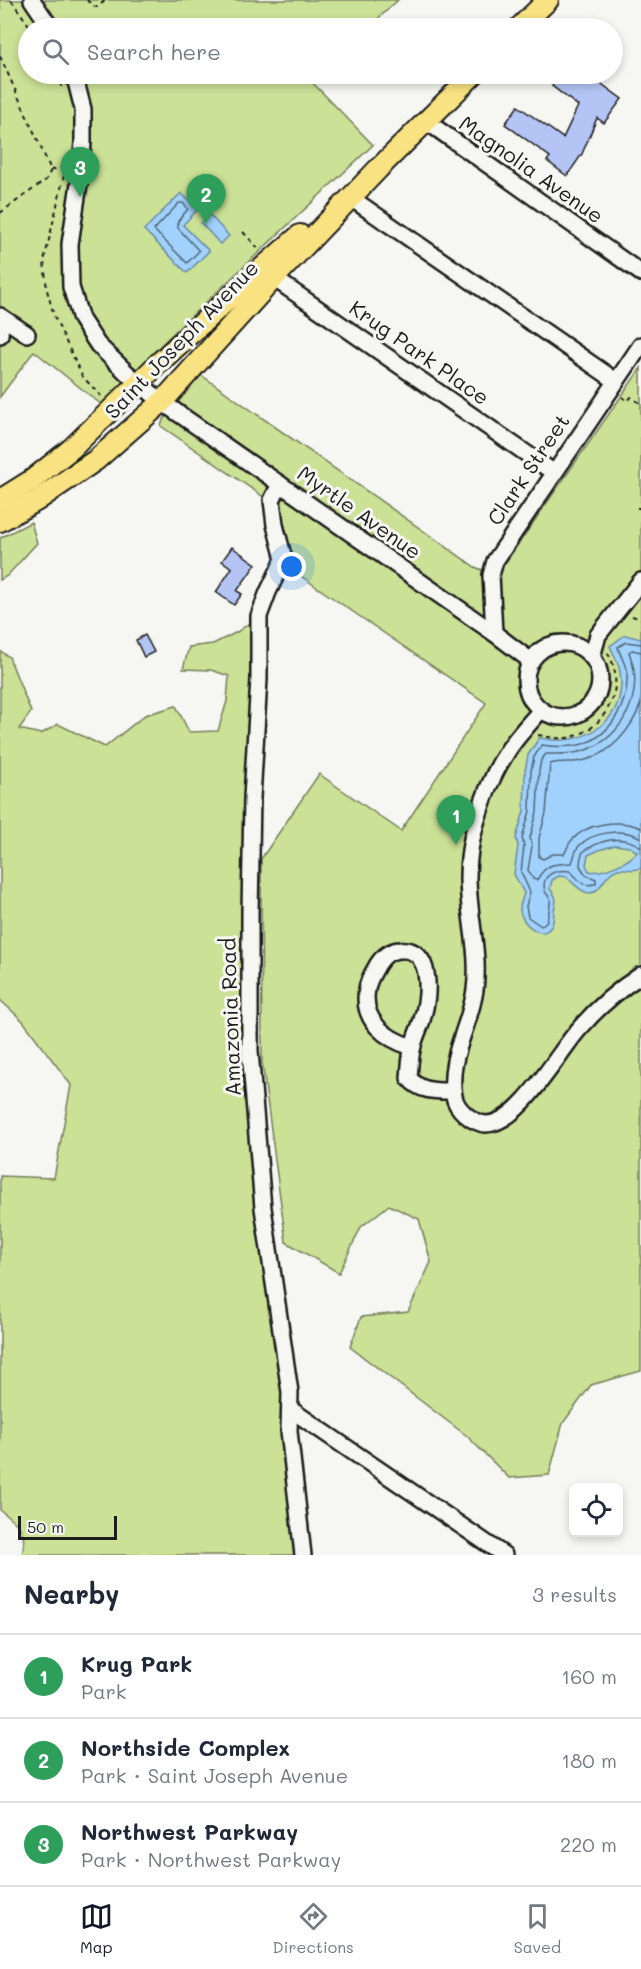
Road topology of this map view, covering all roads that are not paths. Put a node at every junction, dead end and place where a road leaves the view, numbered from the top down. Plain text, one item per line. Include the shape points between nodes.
1 (32, 0) edge
2 (548, 0) edge
3 (44, 18) edge
4 (529, 18) edge
5 (77, 84) edge
6 (464, 84) edge
7 (426, 121) junction
8 (378, 169) junction
9 (351, 198) junction
10 (641, 273) edge
11 (268, 274) junction
12 (0, 319) edge
13 (27, 334) dead end
14 (0, 335) edge
15 (641, 345) edge
16 (139, 383) junction
17 (613, 385) junction
18 (162, 402) junction
19 (553, 472) junction
20 (280, 484) junction
21 (0, 500) edge
22 (0, 521) edge
23 (641, 581) edge
24 (494, 633) junction
25 (598, 653) junction
26 (531, 660) junction
27 (541, 710) junction
28 (641, 975) edge
29 (412, 1047) junction
30 (453, 1091) junction
31 (290, 1409) junction
32 (303, 1555) edge
33 (504, 1555) edge

1 - 3 street
2 - 4 main road
5 - 16 street, Myrtle Avenue via 83,109 83,143 70,244 70,287 81,319 98,345
6 - 7 main road, Saint Joseph Avenue
7 - 8 main road, Saint Joseph Avenue
7 - 10 street, Magnolia Avenue
8 - 9 main road, Saint Joseph Avenue
8 - 11 main road, Saint Joseph Avenue
9 - 11 main road, Saint Joseph Avenue
9 - 17 street
11 - 16 main road, Saint Joseph Avenue
11 - 18 main road, Saint Joseph Avenue
11 - 19 street, Krug Park Place
12 - 13 street
12 - 14 street
15 - 17 street, Clark Street
16 - 18 street, Myrtle Avenue
16 - 21 main road, Saint Joseph Avenue via 71,448
17 - 19 street, Clark Street
18 - 20 street, Myrtle Avenue
18 - 22 main road, Saint Joseph Avenue via 96,460
19 - 24 street, Clark Street via 495,561 491,575
20 - 24 street, Myrtle Avenue
20 - 31 street, Amazonia Road via 272,500 284,559 259,616 251,844 250,1051 263,1208
23 - 25 street via 598,635
24 - 26 street, Myrtle Avenue
25 - 26 street via 561,643 540,650
25 - 27 street via 599,687 590,705 571,716 550,715
26 - 27 street via 526,687
27 - 30 street via 507,751 492,780 471,843 468,878 477,971 470,1013 458,1045
28 - 30 street via 598,1008 530,1096 500,1120 486,1124 465,1116
29 - 29 street via 428,990 424,966 417,954 407,949 393,950 380,960 367,987 366,1004 371,1020 392,1040
29 - 30 street via 410,1078 415,1085
31 - 32 street, Amazonia Road
31 - 33 street

